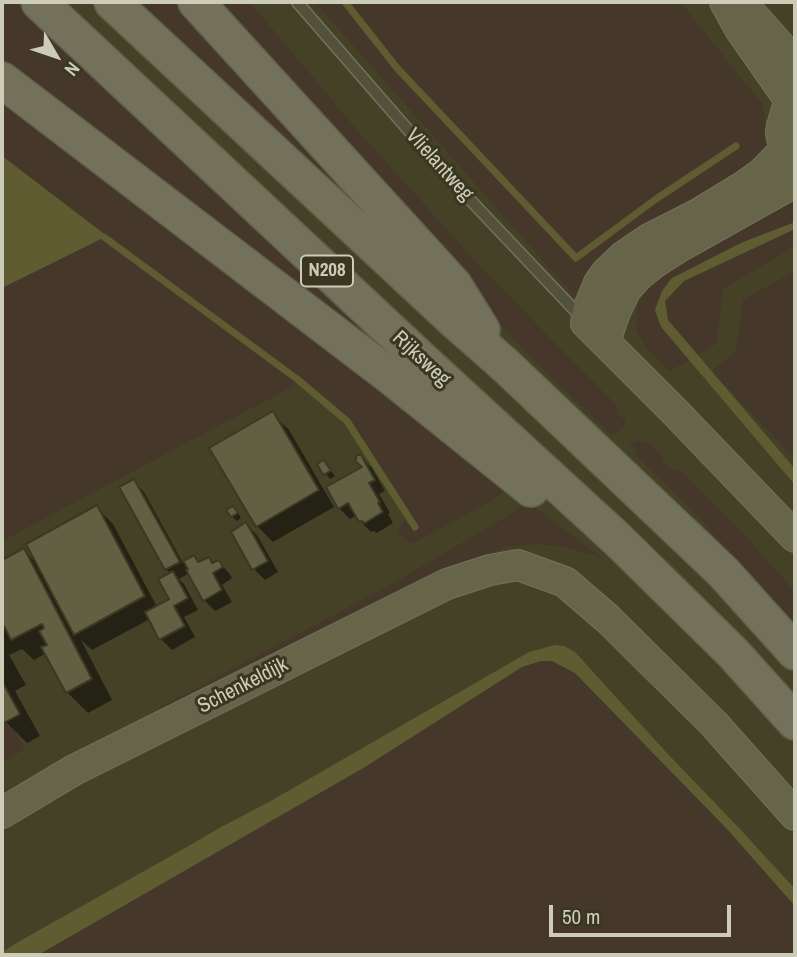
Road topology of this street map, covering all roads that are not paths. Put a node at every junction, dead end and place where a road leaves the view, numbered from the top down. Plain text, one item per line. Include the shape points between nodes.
1 (39, 2) edge
2 (111, 2) edge
3 (196, 2) edge
4 (297, 2) edge
5 (725, 2) edge
6 (738, 2) edge
7 (795, 63) edge
8 (2, 80) edge
9 (793, 100) edge
10 (790, 158) edge
11 (795, 182) edge
12 (595, 332) junction
13 (505, 365) junction
14 (795, 537) edge
15 (617, 539) junction
16 (795, 652) edge
17 (795, 722) edge
18 (2, 813) edge
19 (795, 815) edge

1 - 15 main road, Rijksweg / N208
2 - 13 main road, N208
3 - 13 main road, N208 via 454,285
4 - 12 lane, Vlielantweg via 456,185
5 - 9 main road
6 - 7 main road
8 - 15 main road, N208 via 545,500
9 - 10 main road via 781,133
10 - 12 main road via 624,256 599,283 589,307
11 - 12 main road via 654,263 626,289 615,312
12 - 14 main road, Vlielantweg
13 - 16 main road, N208 via 723,572
15 - 17 main road, Rijksweg / N208 via 733,653
18 - 19 main road, Schenkeldijk via 74,771 447,584 518,565 565,582 608,619 714,724

